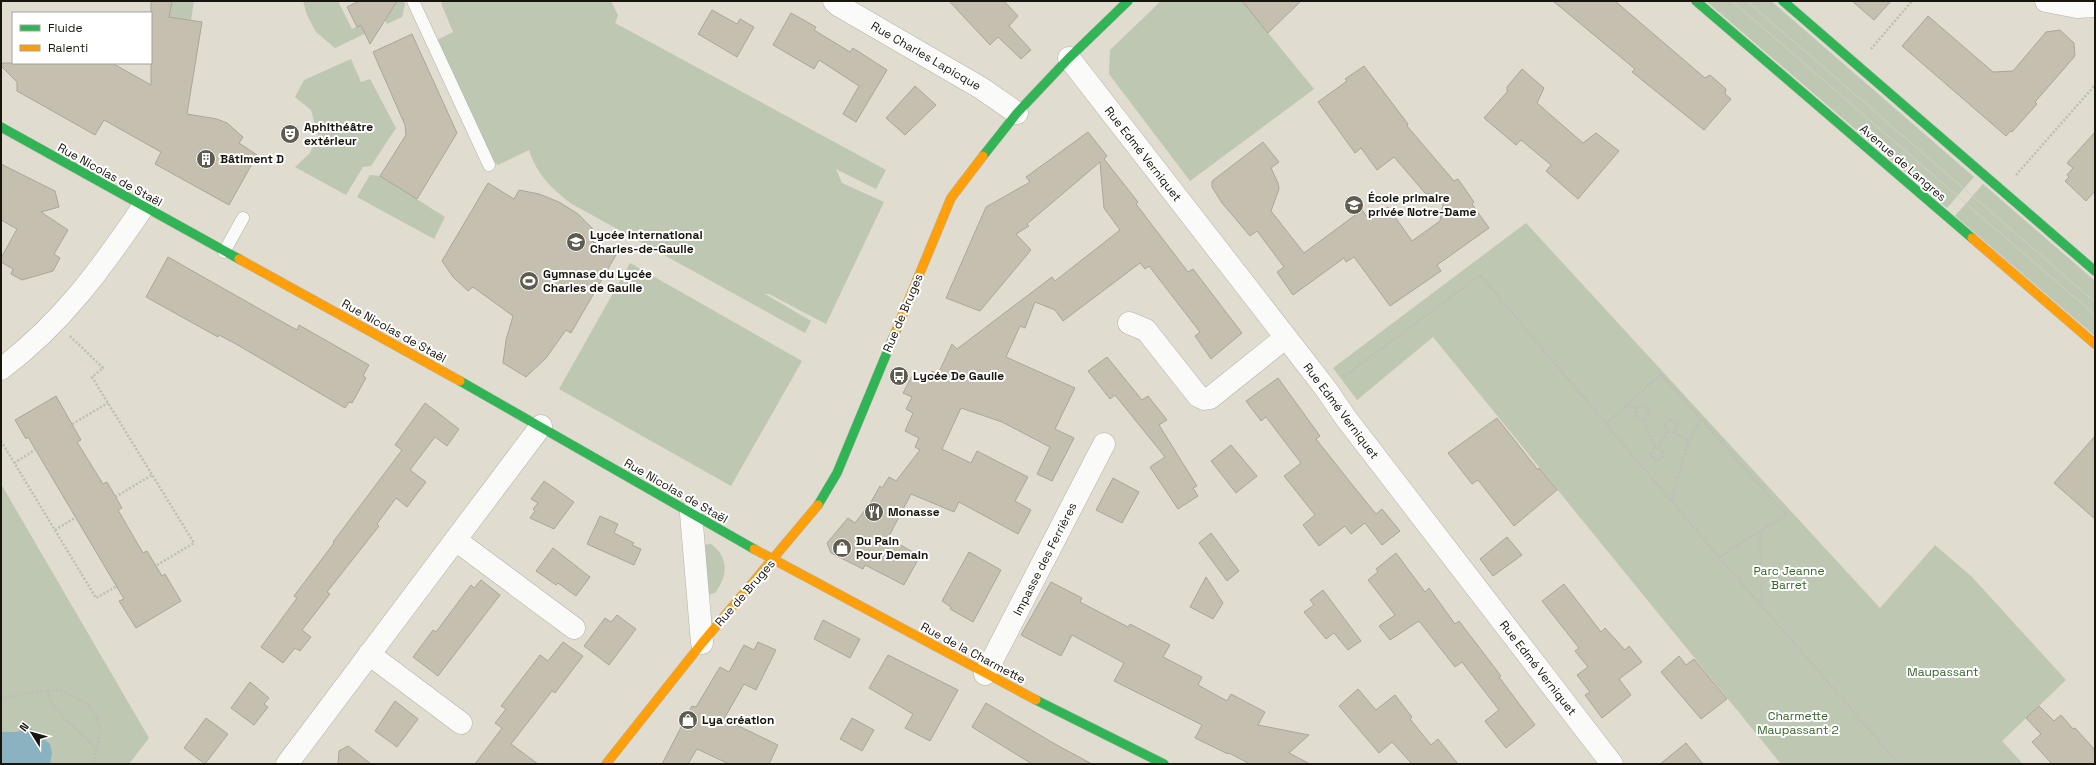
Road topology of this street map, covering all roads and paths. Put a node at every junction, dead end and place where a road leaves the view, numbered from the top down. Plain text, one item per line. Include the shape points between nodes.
1 (413, 1) edge
2 (834, 1) edge
3 (1128, 1) edge
4 (1696, 1) edge
5 (1783, 1) edge
6 (1912, 1) edge
7 (2046, 1) edge
8 (2095, 6) edge
9 (1069, 58) junction
10 (1858, 65) junction
11 (2095, 85) edge
12 (1017, 113) junction
13 (1, 128) edge
14 (489, 165) dead end
15 (2001, 192) junction
16 (143, 207) junction
17 (243, 218) dead end
18 (224, 252) junction
19 (2095, 271) edge
20 (55, 322) junction
21 (1129, 323) dead end
22 (1285, 338) junction
23 (2095, 344) edge
24 (1, 369) edge
25 (1326, 389) junction
26 (108, 403) junction
27 (1626, 406) junction
28 (1636, 408) junction
29 (1701, 419) junction
30 (1644, 420) junction
31 (1606, 424) junction
32 (69, 426) dead end
33 (541, 426) junction
34 (1666, 431) junction
35 (1674, 432) junction
36 (1, 441) edge
37 (1688, 442) junction
38 (1104, 444) dead end
39 (38, 448) dead end
40 (1655, 448) junction
41 (1659, 448) junction
42 (14, 463) junction
43 (152, 475) junction
44 (112, 499) dead end
45 (1671, 501) junction
46 (691, 513) junction
47 (78, 516) dead end
48 (55, 530) junction
49 (1760, 531) junction
50 (457, 541) junction
51 (1719, 557) junction
52 (773, 560) junction
53 (152, 568) dead end
54 (119, 585) dead end
55 (1762, 606) junction
56 (574, 628) dead end
57 (702, 643) junction
58 (369, 654) junction
59 (985, 674) junction
60 (48, 690) junction
61 (1, 699) edge
62 (460, 724) dead end
63 (96, 750) junction
64 (93, 764) edge
65 (287, 764) edge
66 (606, 764) edge
67 (1164, 764) edge
68 (1612, 764) edge
69 (1899, 764) edge

1 - 14 lane
2 - 12 street, Rue Charles Lapicque via 982,88
3 - 9 street, Rue de Bruges
4 - 23 street, Avenue de Langres
5 - 10 street
6 - 10 path
7 - 8 street via 2077,7
9 - 12 street, Rue de Bruges
9 - 22 street, Rue Edmé Verniquet
10 - 15 street
11 - 15 path
12 - 52 street, Rue de Bruges via 951,198 836,473 815,509
13 - 16 street, Rue Nicolas de Staël
15 - 19 street
16 - 18 street, Rue Nicolas de Staël
16 - 20 street via 92,280
17 - 18 lane
18 - 33 street, Rue Nicolas de Staël
20 - 24 street
20 - 26 path via 103,368 92,377
21 - 22 street via 1146,330 1198,396 1204,399 1210,398
22 - 25 street, Rue Edmé Verniquet
25 - 31 path via 1480,275
25 - 68 street, Rue Edmé Verniquet
26 - 32 path
26 - 43 path
27 - 28 path
27 - 29 path via 1660,374
27 - 31 path
28 - 30 path via 1636,416
28 - 30 path via 1644,406 1648,409
29 - 37 path
29 - 49 path via 1786,515
30 - 40 path
31 - 45 path
33 - 46 street, Rue Nicolas de Staël
33 - 50 street
34 - 35 path
34 - 35 path via 1665,424 1671,420 1677,425
34 - 41 path
35 - 37 path
36 - 42 path
37 - 45 path
38 - 59 street, Impasse des Ferrières
39 - 42 path
40 - 41 path
40 - 41 path via 1651,455 1656,461 1663,458 1664,454
42 - 48 path
43 - 44 path
43 - 53 path via 194,543
45 - 51 path
46 - 52 street, Rue Nicolas de Staël
46 - 57 street, Rue de Bruges
47 - 48 path
48 - 54 path via 96,598
49 - 51 path
49 - 55 path
50 - 56 street
50 - 58 street
51 - 55 path
52 - 57 street, Rue de Bruges
52 - 59 street, Rue de la Charmette
55 - 69 path
57 - 66 street, Rue de Bruges
58 - 62 street
58 - 65 street
59 - 67 street, Rue de la Charmette
60 - 61 path
60 - 63 path via 52,705 78,728
60 - 63 path via 65,692 92,708 100,721 101,730
63 - 64 path

